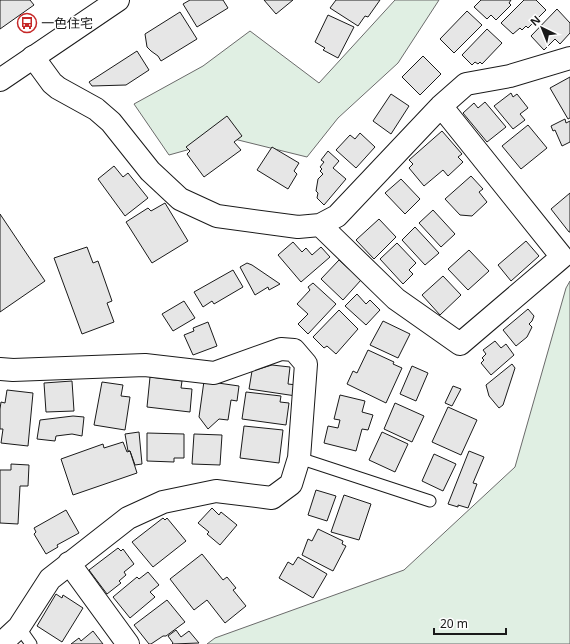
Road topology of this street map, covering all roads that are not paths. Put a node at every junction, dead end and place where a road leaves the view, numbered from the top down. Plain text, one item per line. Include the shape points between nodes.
1 (118, 0) edge
2 (33, 57) junction
3 (570, 58) edge
4 (0, 80) edge
5 (441, 106) junction
6 (320, 225) junction
7 (0, 369) edge
8 (299, 458) junction
9 (430, 501) dead end
10 (69, 563) junction
11 (25, 636) edge
12 (0, 642) edge
13 (128, 644) edge

1 - 2 street
2 - 4 street
2 - 6 street via 52,83 96,109 111,122 150,171 180,199 216,216 298,227
3 - 5 street via 510,76 466,84
5 - 6 street via 336,216
5 - 6 street via 562,257 460,344 396,299
7 - 8 street via 145,365 214,373 281,348 294,350 306,364
8 - 9 lane
8 - 10 street via 291,484 272,498 216,491 163,502 128,518
10 - 11 street via 50,579
10 - 13 street
11 - 12 street

